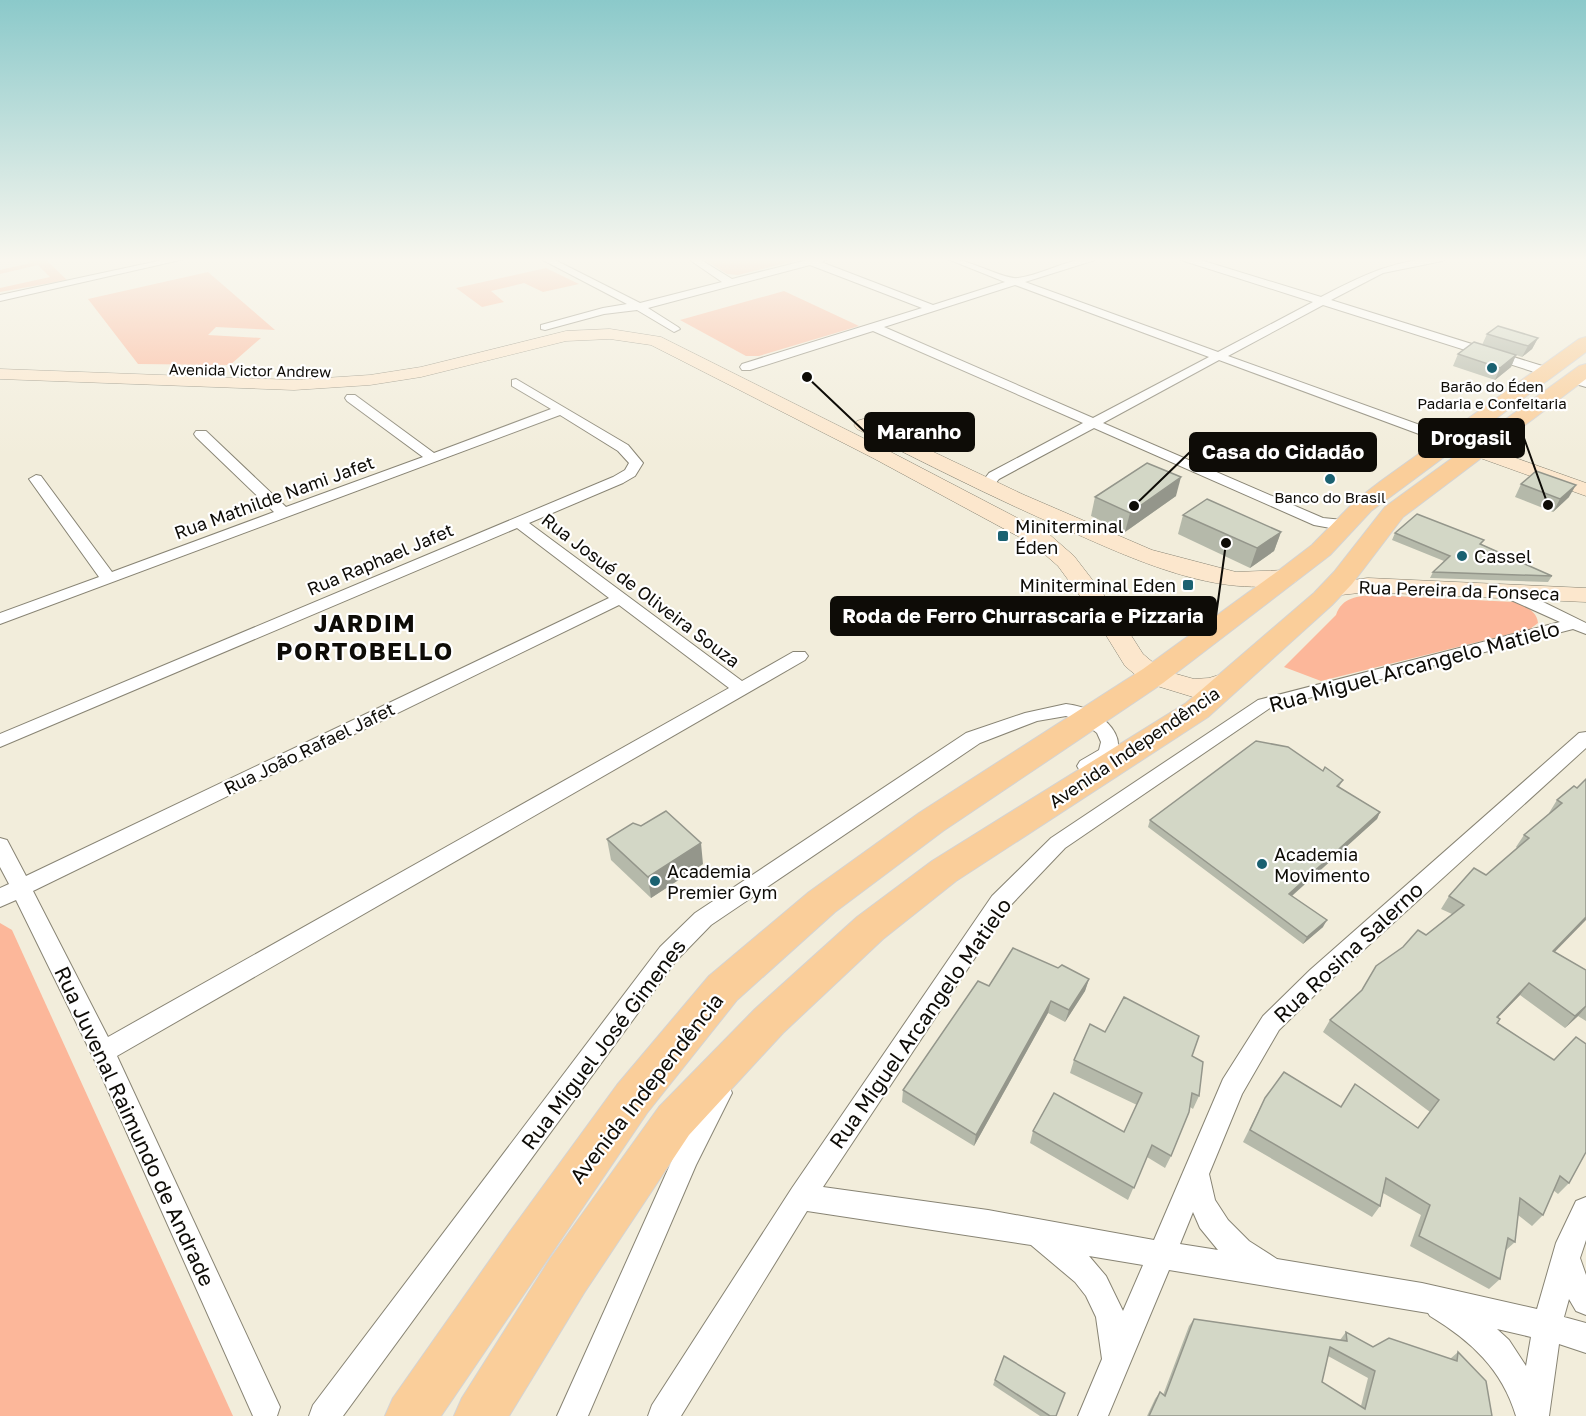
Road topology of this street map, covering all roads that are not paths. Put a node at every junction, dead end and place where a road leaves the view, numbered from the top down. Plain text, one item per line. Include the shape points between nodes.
1 (557, 324) edge
2 (563, 324) edge
3 (653, 324) edge
4 (658, 324) edge
5 (883, 324) edge
6 (1130, 324) edge
7 (1281, 324) edge
8 (1401, 324) edge
9 (545, 327) junction
10 (874, 327) junction
11 (513, 335) junction
12 (673, 338) junction
13 (1586, 343) edge
14 (1219, 357) junction
15 (472, 360) junction
16 (0, 362) edge
17 (746, 367) junction
18 (0, 374) edge
19 (1573, 376) edge
20 (516, 383) dead end
21 (351, 398) dead end
22 (561, 410) junction
23 (1096, 423) junction
24 (201, 434) dead end
25 (1464, 446) junction
26 (433, 458) junction
27 (36, 479) dead end
28 (986, 486) junction
29 (1586, 490) edge
30 (990, 511) junction
31 (284, 513) junction
32 (518, 522) junction
33 (1348, 524) junction
34 (1287, 577) junction
35 (109, 579) junction
36 (1332, 589) junction
37 (1508, 593) junction
38 (1586, 595) edge
39 (619, 599) junction
40 (0, 619) edge
41 (1579, 627) edge
42 (799, 656) dead end
43 (1153, 676) junction
44 (1235, 678) junction
45 (741, 689) junction
46 (1090, 717) junction
47 (1586, 738) edge
48 (0, 741) edge
49 (1031, 815) junction
50 (0, 846) edge
51 (10, 893) edge
52 (769, 1021) junction
53 (103, 1052) junction
54 (1195, 1173) junction
55 (801, 1197) junction
56 (1586, 1211) edge
57 (1032, 1232) junction
58 (1162, 1255) junction
59 (1566, 1258) junction
60 (1280, 1274) junction
61 (1422, 1297) junction
62 (1586, 1301) edge
63 (1547, 1326) junction
64 (1586, 1338) edge
65 (1116, 1364) junction
66 (266, 1407) dead end
67 (324, 1416) edge
68 (411, 1416) edge
69 (480, 1416) edge
70 (572, 1416) edge
71 (663, 1416) edge
72 (1093, 1416) edge
73 (1533, 1416) edge

1 - 9 street
2 - 9 main road, Avenida Victor Andrew
3 - 12 main road, Avenida Victor Andrew
4 - 12 street
5 - 10 street
6 - 14 street
7 - 14 street
8 - 19 street
9 - 11 main road, Avenida Victor Andrew
10 - 17 street
10 - 23 street
11 - 15 main road via 476,350
11 - 16 main road, Avenida Victor Andrew via 403,362 309,373
12 - 15 main road, Avenida Victor Andrew via 579,334
12 - 17 main road
12 - 30 main road
13 - 19 main road, Avenida Independência
14 - 23 street
14 - 25 street
15 - 18 main road, Avenida Victor Andrew via 370,380 294,385
17 - 28 main road
19 - 25 main road, Avenida Independência
19 - 25 main road, Avenida Independência via 1536,406
20 - 22 street, Rua Raphael Jafet
21 - 26 street
22 - 26 street, Rua Mathilde Nami Jafet
22 - 32 street, Rua Raphael Jafet via 631,454 636,463 630,473 618,480
23 - 28 street via 994,476
23 - 33 street via 1319,522
24 - 31 street
25 - 29 main road
25 - 33 main road, Avenida Independência via 1363,506
25 - 36 main road, Avenida Independência via 1381,526
26 - 31 street, Rua Mathilde Nami Jafet
27 - 35 street
28 - 30 main road via 985,500
28 - 34 main road via 1101,538 1169,563 1236,579
30 - 43 main road via 1042,540 1066,561 1134,660
31 - 35 street, Rua Mathilde Nami Jafet
32 - 39 street, Rua Josué de Oliveira Souza
32 - 48 street, Rua Raphael Jafet
33 - 34 main road, Avenida Independência
34 - 43 main road, Avenida Independência
35 - 40 street, Rua Mathilde Nami Jafet
36 - 37 main road, Rua Pereira da Fonseca via 1368,585
36 - 44 main road, Avenida Independência
37 - 38 main road, Rua Pereira da Fonseca
37 - 41 street
39 - 45 street, Rua Josué de Oliveira Souza
39 - 51 street, Rua João Rafael Jafet
41 - 55 street, Rua Miguel Arcangelo Matielo via 1264,704 1058,843 1000,902
42 - 45 street
43 - 44 main road, Avenida Independência via 1193,687 1212,686
43 - 46 main road, Avenida Independência
44 - 49 main road, Avenida Independência via 1197,710
45 - 53 street
46 - 49 street, Avenida Independência via 1107,734 1109,750 1044,792
46 - 67 street, Rua Miguel José Gimenes via 1073,710 1060,711 973,738 766,875 689,931
46 - 68 main road, Avenida Independência via 931,822 822,902 723,988 632,1099
47 - 54 street, Rua Rosina Salerno via 1326,969 1271,1023 1232,1087
49 - 52 main road, Avenida Independência via 945,871 870,928
50 - 51 street, Rua Juvenal Raimundo de Andrade
51 - 53 street, Rua Juvenal Raimundo de Andrade
52 - 69 main road, Avenida Independência via 674,1121 567,1276
52 - 70 street via 732,1069 687,1156
53 - 66 street, Rua Juvenal Raimundo de Andrade
54 - 58 street, Rua Rosina Salerno
54 - 60 street via 1205,1212 1224,1238 1248,1258
55 - 57 street
55 - 71 street, Rua Miguel Arcangelo Matielo
56 - 59 street
57 - 58 street
57 - 65 street via 1073,1259 1098,1288 1116,1330
58 - 60 street
58 - 65 street, Rua Rosina Salerno
59 - 62 street
59 - 63 street
60 - 61 street
61 - 63 street
61 - 73 street via 1464,1321 1503,1354
63 - 64 street
63 - 73 street
65 - 72 street, Rua Rosina Salerno

